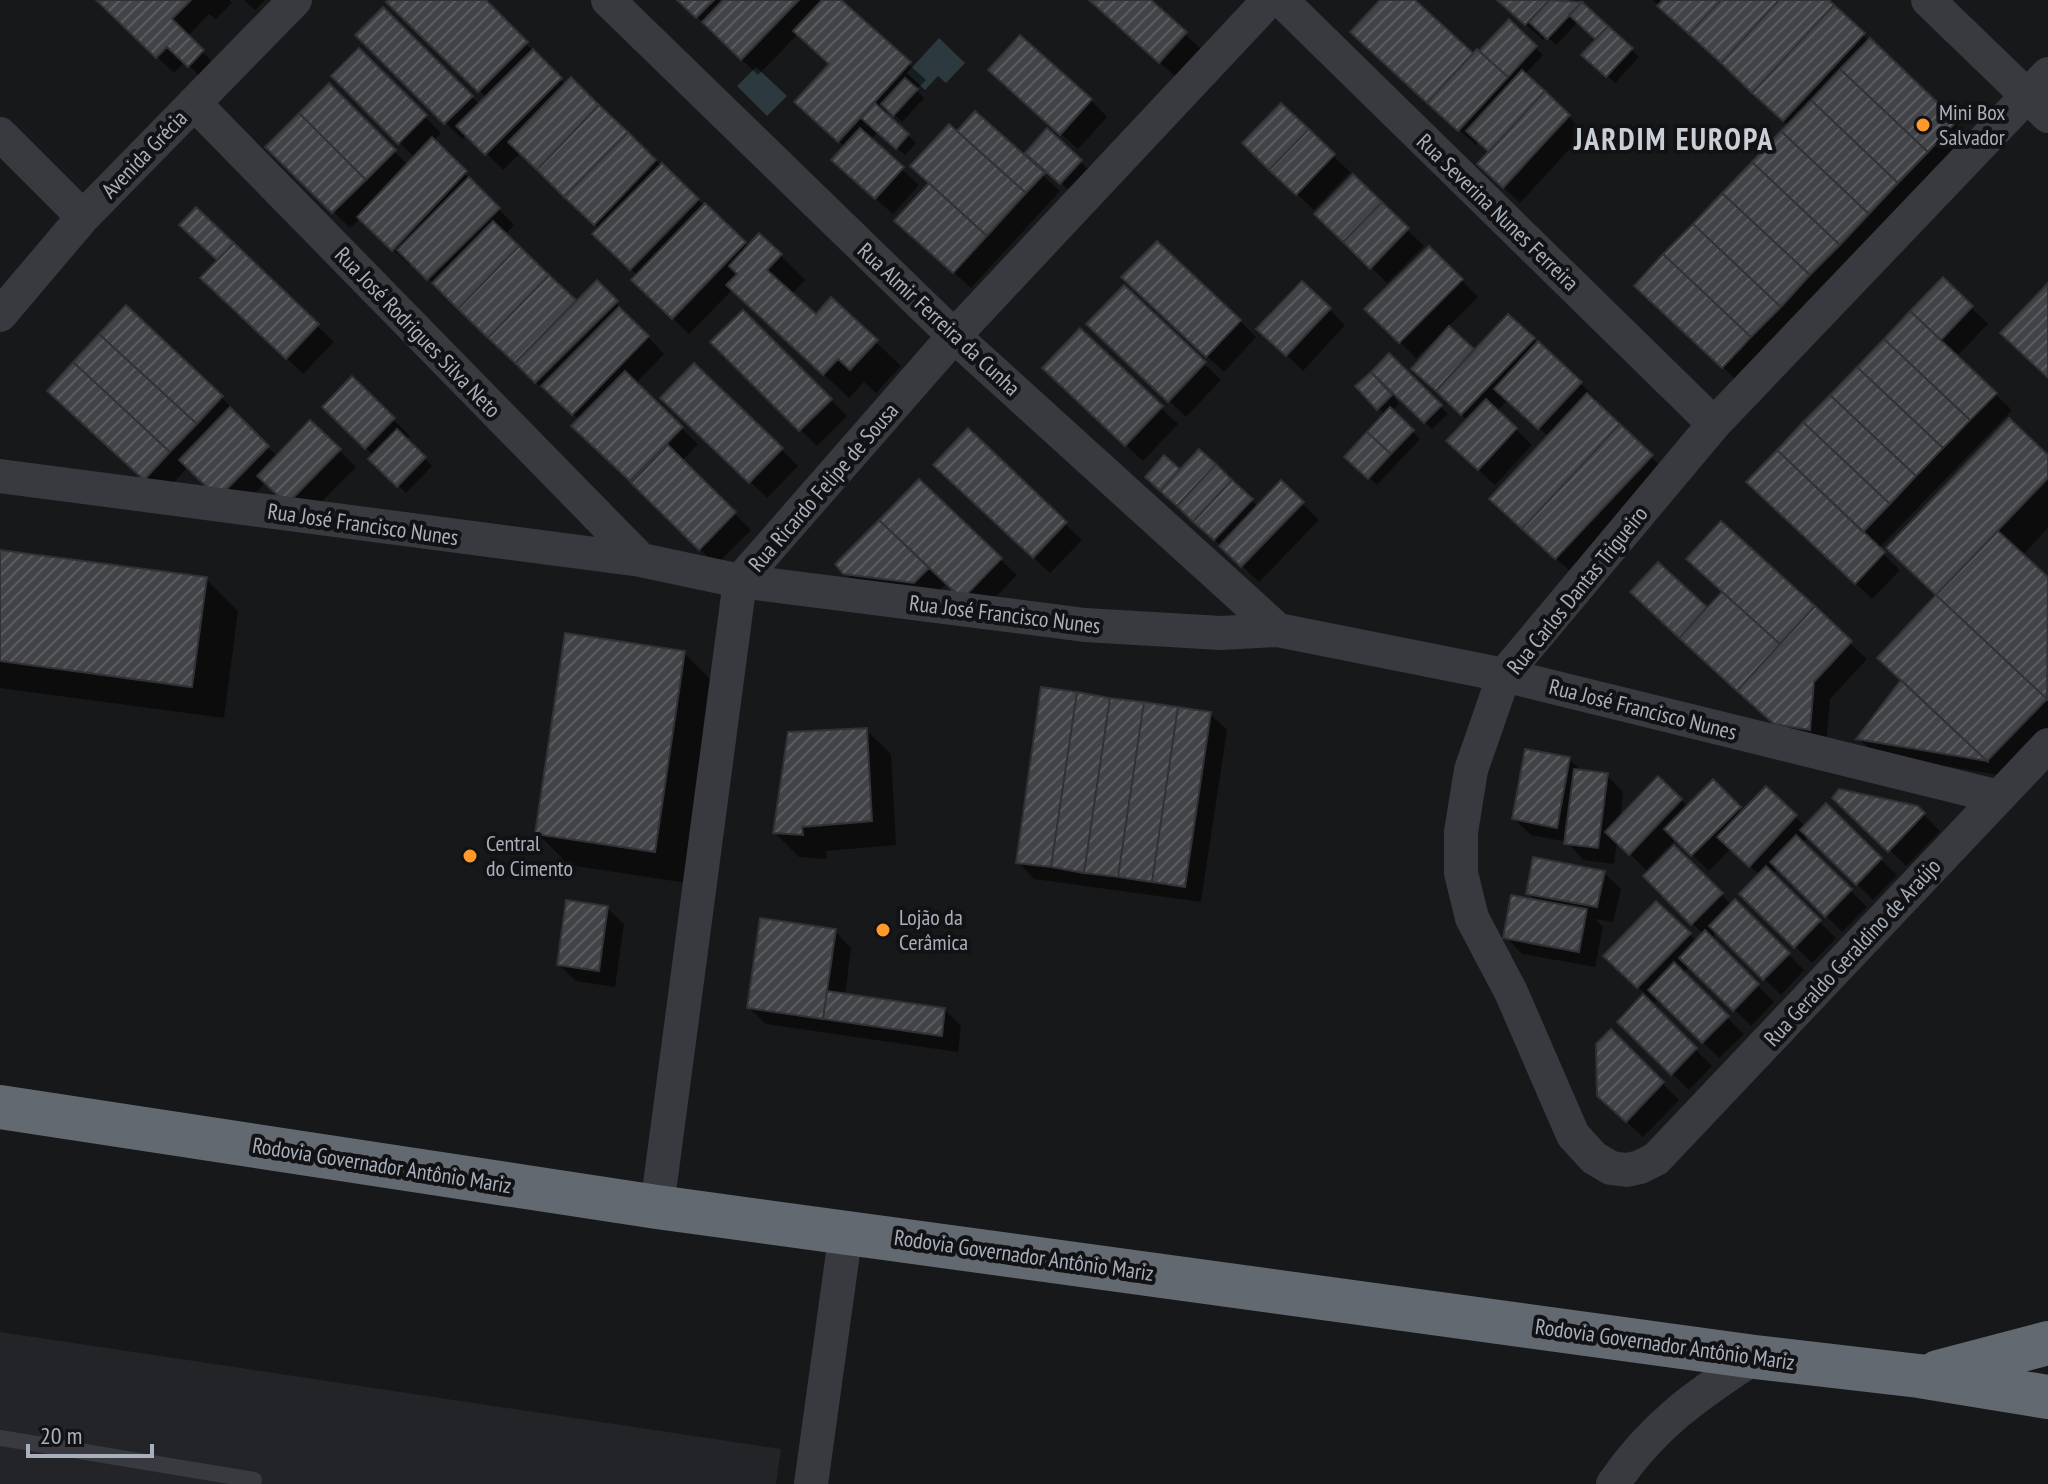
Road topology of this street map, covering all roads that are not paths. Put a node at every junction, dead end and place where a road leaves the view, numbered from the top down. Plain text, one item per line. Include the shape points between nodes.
1 (295, 0) edge
2 (608, 0) edge
3 (1269, 0) edge
4 (1281, 0) edge
5 (1928, 0) edge
6 (2041, 96) edge
7 (194, 103) junction
8 (0, 134) edge
9 (83, 217) junction
10 (0, 315) edge
11 (954, 336) junction
12 (1714, 424) junction
13 (0, 476) edge
14 (641, 560) junction
15 (740, 581) junction
16 (1278, 630) junction
17 (1504, 675) junction
18 (2048, 745) edge
19 (1999, 797) junction
20 (0, 1107) edge
21 (1656, 1159) joint
22 (657, 1207) junction
23 (846, 1231) junction
24 (2048, 1343) edge
25 (1755, 1357) junction
26 (1919, 1376) junction
27 (2048, 1397) edge
28 (0, 1438) edge
29 (254, 1480) dead end
30 (811, 1484) edge
31 (1613, 1484) edge

1 - 7 street, Avenida Grécia
2 - 11 street, Rua Almir Ferreira da Cunha
3 - 11 street, Rua Ricardo Felipe de Sousa
4 - 12 street, Rua Severina Nunes Ferreira
5 - 6 street
6 - 12 street, Rua Carlos Dantas Trigueiro
7 - 9 street, Avenida Grécia
7 - 14 street, Rua José Rodrigues Silva Neto
8 - 9 street
9 - 10 street, Avenida Grécia
11 - 15 street, Rua Ricardo Felipe de Sousa
11 - 16 street, Rua Almir Ferreira da Cunha
12 - 17 street, Rua Carlos Dantas Trigueiro
13 - 14 street, Rua José Francisco Nunes
14 - 15 street, Rua José Francisco Nunes
15 - 16 street, Rua José Francisco Nunes via 1085,625 1221,633
15 - 22 street, Rua Ricardo Felipe de Sousa
16 - 17 street, Rua José Francisco Nunes
17 - 19 street, Rua José Francisco Nunes
17 - 21 street, Rua Carlos Dantas Trigueiro via 1471,770 1461,832 1461,873 1472,918 1511,992 1573,1135 1611,1168 1627,1170
18 - 19 street, Rua Geraldo Geraldino de Araújo
19 - 21 street, Rua Geraldo Geraldino de Araújo
20 - 22 highway, Rodovia Governador Antônio Mariz
22 - 23 highway, Rodovia Governador Antônio Mariz
23 - 25 highway, Rodovia Governador Antônio Mariz
23 - 30 street
24 - 26 highway
25 - 26 highway, Rodovia Governador Antônio Mariz
25 - 31 street via 1659,1427
26 - 27 highway, Rodovia Governador Antônio Mariz
28 - 29 lane

